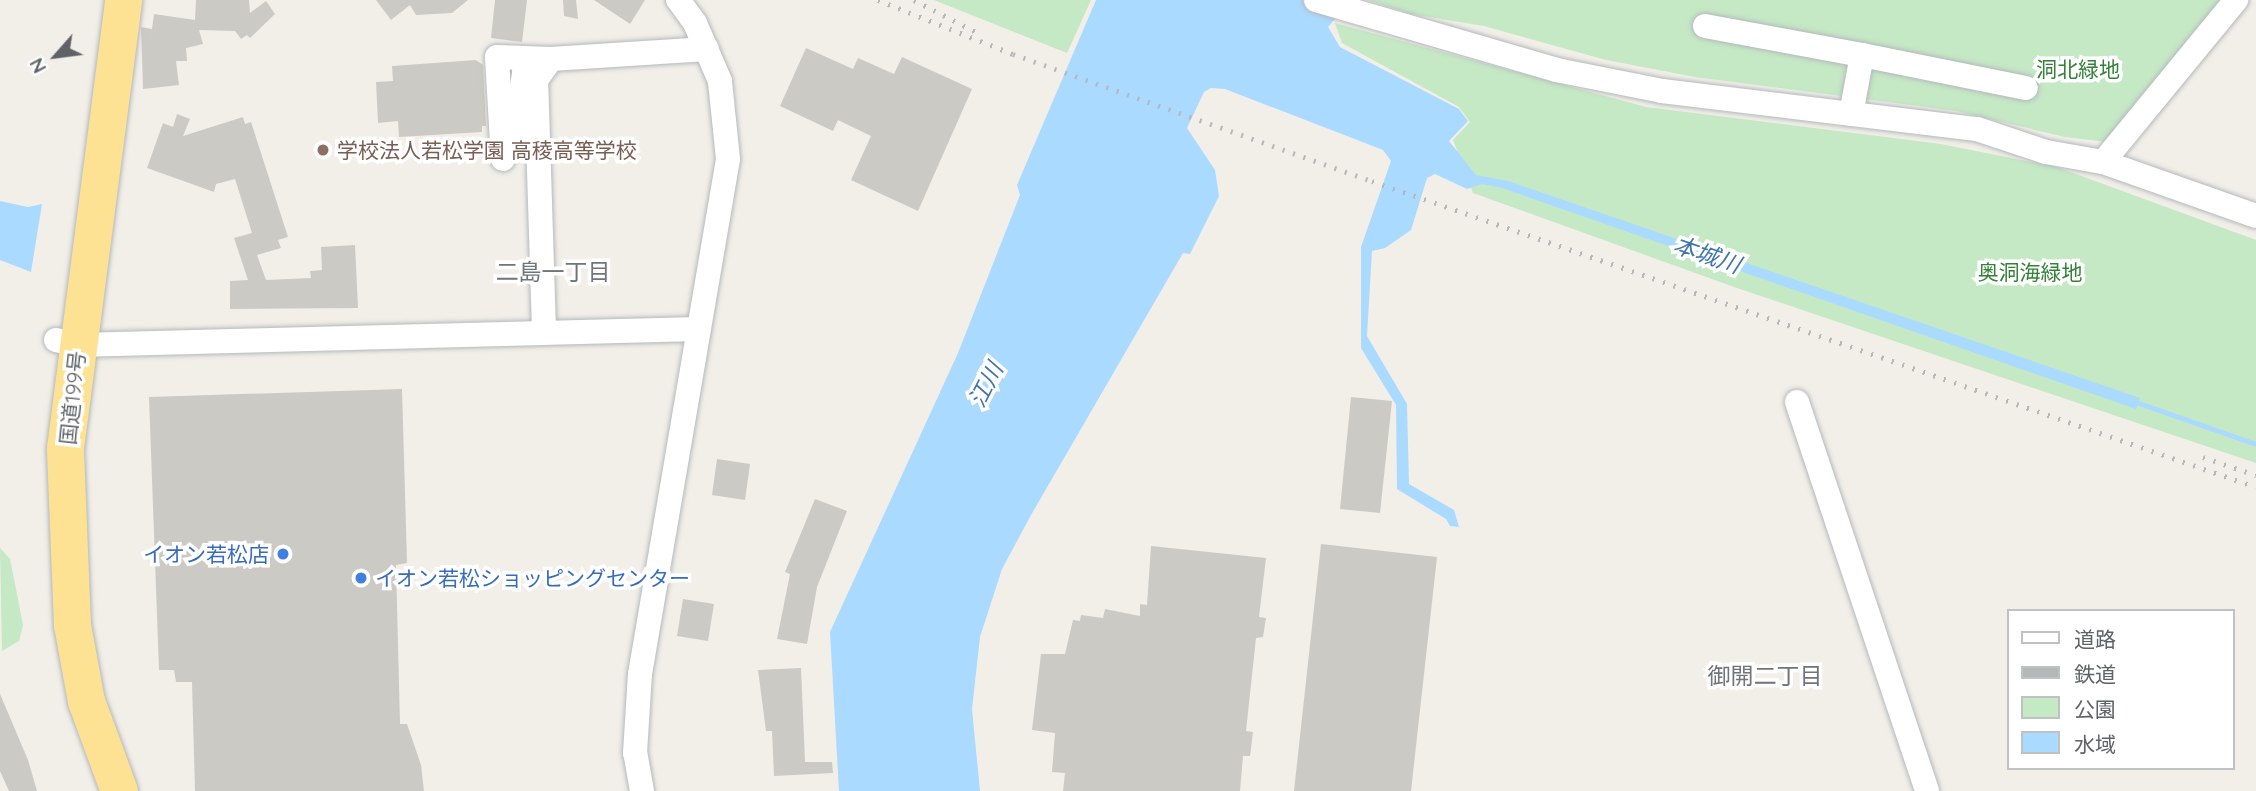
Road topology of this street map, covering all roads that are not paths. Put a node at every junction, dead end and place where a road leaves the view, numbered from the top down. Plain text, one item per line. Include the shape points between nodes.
1 (101, 0) edge
2 (123, 0) edge
3 (678, 0) edge
4 (1316, 0) edge
5 (2236, 0) edge
6 (1705, 26) dead end
7 (707, 49) junction
8 (1862, 55) junction
9 (551, 59) junction
10 (2026, 88) dead end
11 (1851, 114) junction
12 (503, 148) dead end
13 (2103, 162) junction
14 (2256, 216) edge
15 (699, 329) junction
16 (544, 330) junction
17 (67, 343) junction
18 (1797, 402) dead end
19 (98, 791) edge
20 (119, 791) edge
21 (642, 791) edge
22 (1927, 791) edge

1 - 17 highway, 国道199号
2 - 17 highway, 国道199号
3 - 7 street
4 - 11 street via 1557,70 1662,91
5 - 13 street
6 - 8 street
7 - 9 street
7 - 15 street via 724,104 728,159
8 - 10 street
8 - 11 street
9 - 12 street via 497,57
9 - 16 street via 536,80
11 - 13 street via 1978,129 2046,152
13 - 14 street
15 - 16 street
15 - 21 street via 640,674 635,753
16 - 17 street
17 - 19 highway, 国道199号 via 44,445 44,530 70,702
17 - 20 highway, 国道199号 via 65,448 72,625 86,701
18 - 22 street

